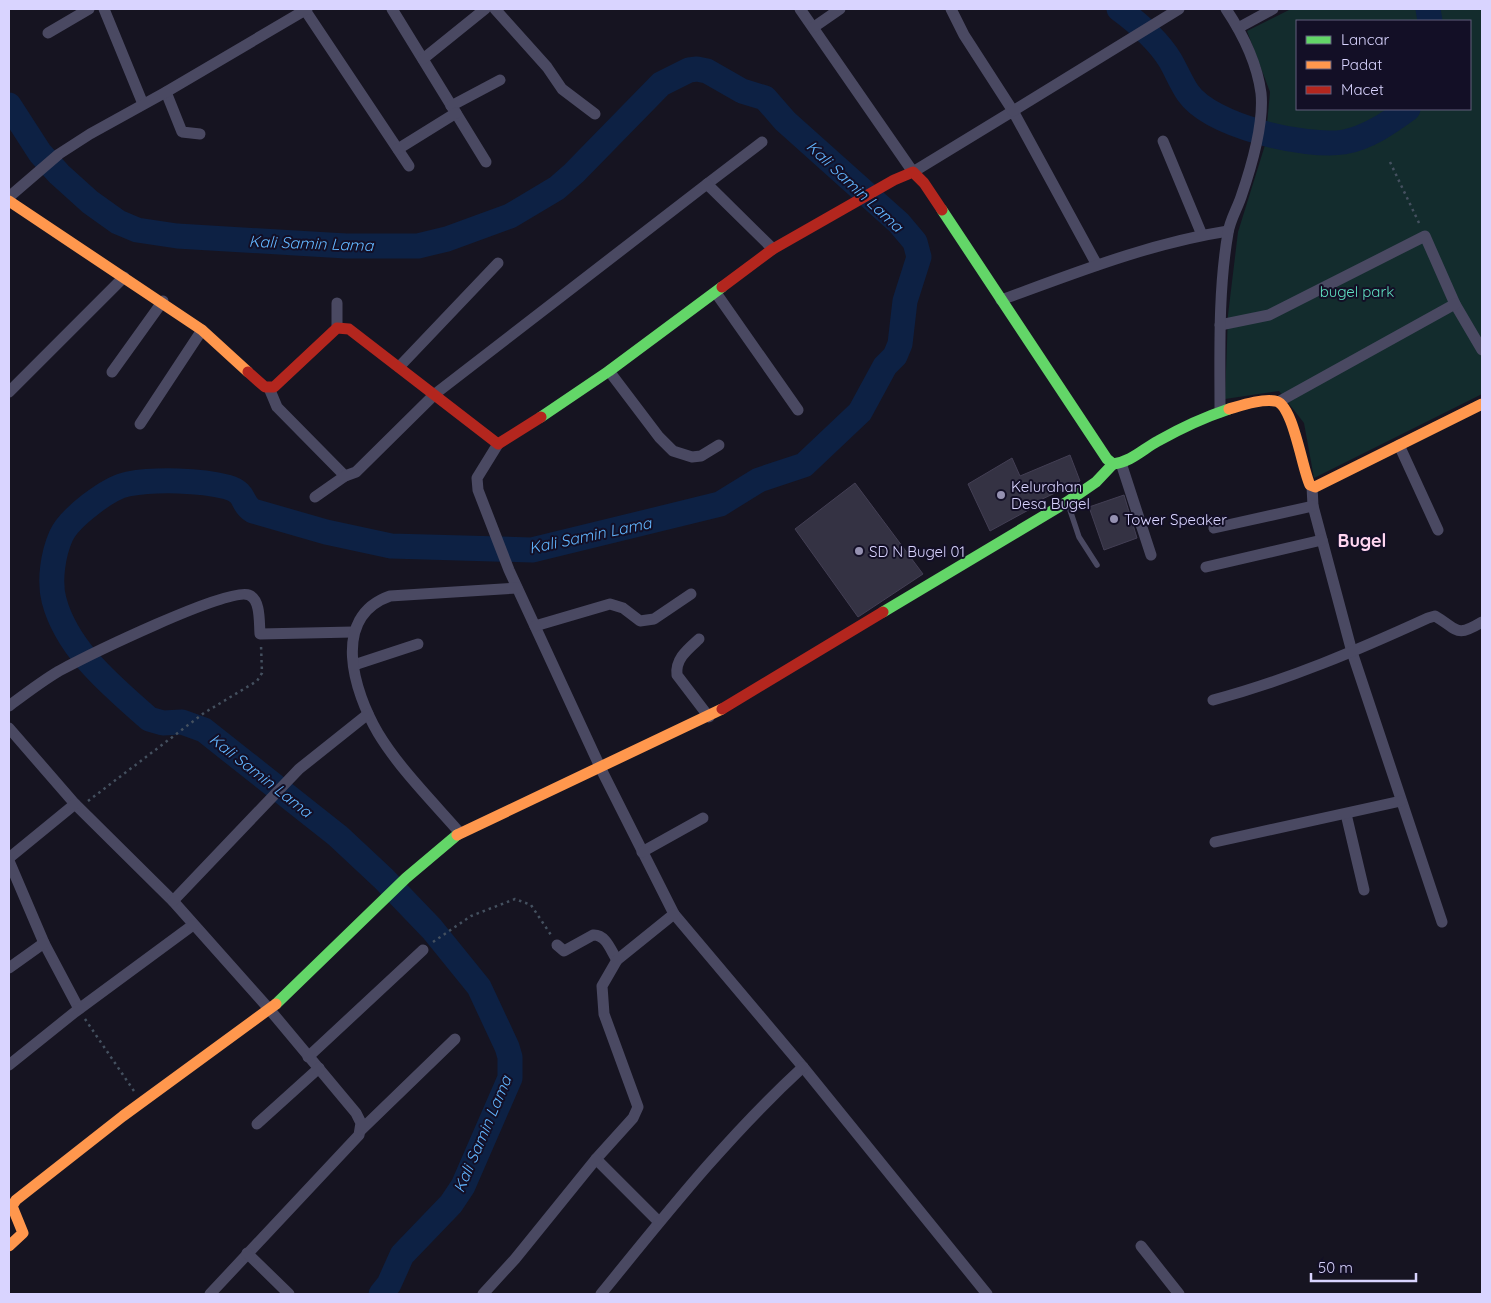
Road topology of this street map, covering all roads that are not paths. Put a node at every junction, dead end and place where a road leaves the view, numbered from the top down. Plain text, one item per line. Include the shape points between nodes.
1 (89, 9) edge
2 (104, 9) edge
3 (392, 9) edge
4 (495, 9) edge
5 (800, 9) edge
6 (840, 9) edge
7 (952, 9) edge
8 (1179, 9) edge
9 (1226, 9) edge
10 (1272, 9) edge
11 (300, 11) edge
12 (478, 11) edge
13 (814, 27) junction
14 (1238, 28) junction
15 (48, 33) dead end
16 (423, 59) junction
17 (500, 80) dead end
18 (166, 92) junction
19 (143, 104) junction
20 (454, 110) junction
21 (1013, 110) junction
22 (595, 114) dead end
23 (200, 134) dead end
24 (1163, 140) dead end
25 (762, 142) dead end
26 (398, 148) junction
27 (486, 162) dead end
28 (409, 166) dead end
29 (914, 172) junction
30 (707, 184) junction
31 (9, 197) edge
32 (9, 201) edge
33 (1228, 231) junction
34 (1202, 235) junction
35 (773, 249) junction
36 (498, 263) dead end
37 (1097, 265) junction
38 (124, 277) junction
39 (716, 293) junction
40 (1001, 300) junction
41 (163, 302) junction
42 (337, 303) dead end
43 (1455, 304) junction
44 (1220, 325) junction
45 (337, 328) junction
46 (202, 330) junction
47 (1482, 350) edge
48 (399, 368) junction
49 (609, 371) junction
50 (112, 372) dead end
51 (269, 388) junction
52 (9, 392) edge
53 (435, 394) junction
54 (1280, 401) junction
55 (1482, 404) edge
56 (798, 410) dead end
57 (1220, 412) junction
58 (140, 424) dead end
59 (498, 444) junction
60 (719, 445) dead end
61 (1399, 445) junction
62 (1117, 464) junction
63 (346, 476) junction
64 (1312, 486) junction
65 (315, 497) dead end
66 (1067, 502) junction
67 (1313, 506) junction
68 (1214, 528) dead end
69 (1438, 530) dead end
70 (1322, 540) junction
71 (1151, 556) dead end
72 (1097, 565) dead end
73 (1206, 567) dead end
74 (517, 588) junction
75 (691, 594) dead end
76 (1482, 622) edge
77 (535, 626) junction
78 (353, 632) junction
79 (699, 639) dead end
80 (418, 644) dead end
81 (1352, 652) junction
82 (354, 665) junction
83 (1213, 700) dead end
84 (9, 706) edge
85 (368, 714) junction
86 (709, 717) junction
87 (9, 728) edge
88 (602, 769) junction
89 (1401, 801) junction
90 (77, 806) junction
91 (1346, 814) junction
92 (703, 818) dead end
93 (460, 833) junction
94 (1215, 842) dead end
95 (642, 852) junction
96 (9, 860) edge
97 (1364, 890) dead end
98 (173, 901) junction
99 (674, 914) junction
100 (1442, 922) dead end
101 (193, 925) junction
102 (44, 943) junction
103 (557, 945) road end
104 (422, 950) road end
105 (617, 960) junction
106 (9, 968) edge
107 (79, 1009) junction
108 (270, 1010) junction
109 (455, 1038) dead end
110 (308, 1057) junction
111 (9, 1065) edge
112 (803, 1067) junction
113 (319, 1068) junction
114 (257, 1124) dead end
115 (361, 1130) junction
116 (596, 1159) junction
117 (11, 1203) edge
118 (659, 1222) junction
119 (9, 1246) edge
120 (1141, 1246) dead end
121 (247, 1253) junction
122 (210, 1294) edge
123 (290, 1294) edge
124 (483, 1294) edge
125 (601, 1294) edge
126 (987, 1294) edge
127 (1179, 1294) edge

1 - 15 street
2 - 19 street
3 - 16 street
4 - 22 street via 547,67 562,89
5 - 13 street
6 - 13 street
7 - 21 street via 964,35
8 - 21 street
9 - 14 street
10 - 14 street
11 - 18 street
11 - 26 street
12 - 16 street
13 - 29 street
14 - 33 street via 1254,64 1261,93 1260,121 1241,196
16 - 20 street
17 - 20 street
18 - 19 street
18 - 23 street via 182,132
19 - 31 street via 59,154
20 - 26 street
20 - 27 street
21 - 29 street
21 - 37 street
24 - 34 street
25 - 30 street
26 - 28 street
29 - 35 street via 894,180
29 - 40 street
30 - 35 street
30 - 53 street
32 - 38 street
33 - 34 street
33 - 44 street
34 - 37 street
35 - 39 street
36 - 48 street
37 - 40 street
38 - 41 street
38 - 52 street
39 - 49 street
39 - 56 street
40 - 62 street via 1107,459
41 - 46 street
41 - 50 street
42 - 45 street
43 - 44 street via 1424,236 1269,315
43 - 47 street
43 - 54 street
44 - 57 street
45 - 48 street via 349,329
45 - 51 street via 279,384
46 - 51 street via 260,384
46 - 58 street
48 - 53 street
49 - 59 street
49 - 60 street via 659,438 673,451 692,457 701,456
51 - 63 street via 277,407
53 - 59 street
53 - 63 street via 356,472
54 - 57 street
54 - 64 street via 1291,420 1303,473
55 - 61 street
57 - 62 street
59 - 74 street via 481,470 477,484
61 - 64 street via 1328,482
61 - 69 street
62 - 66 street
62 - 71 street
63 - 65 street
64 - 67 street
66 - 72 lane via 1079,537
66 - 86 street
67 - 68 street
67 - 70 street
70 - 73 street
70 - 81 street
74 - 77 street
74 - 78 street via 390,596 368,607
75 - 77 street via 647,621 640,621 623,608 610,604
76 - 81 street via 1465,632 1435,616
77 - 88 street
78 - 82 street
78 - 84 street via 260,634 252,597 237,594 190,609 58,672
79 - 86 street via 681,656 676,669 677,675
80 - 82 street
81 - 83 street
81 - 89 street
82 - 85 street
85 - 93 street via 379,734
85 - 98 street via 299,769
86 - 88 street
87 - 90 street
88 - 93 street
88 - 95 street
89 - 91 street
89 - 100 street
90 - 96 street
90 - 98 street
91 - 94 street
91 - 97 street
92 - 95 street
93 - 108 street via 393,890
95 - 99 street
96 - 102 street
98 - 101 street
99 - 105 street
99 - 112 street
101 - 107 street
101 - 108 street
102 - 106 street
102 - 107 street
103 - 105 street via 564,951 598,935 604,938
104 - 110 street
105 - 116 street via 602,986 602,1007 638,1107 633,1118
107 - 111 street
108 - 110 street
108 - 117 street via 142,1102
109 - 115 street
110 - 113 street
112 - 118 street via 738,1129
112 - 126 street
113 - 114 street
113 - 115 street via 356,1113
115 - 121 street
116 - 118 street
116 - 124 street
117 - 119 street via 23,1233
118 - 125 street
120 - 127 street
121 - 122 street
121 - 123 street

